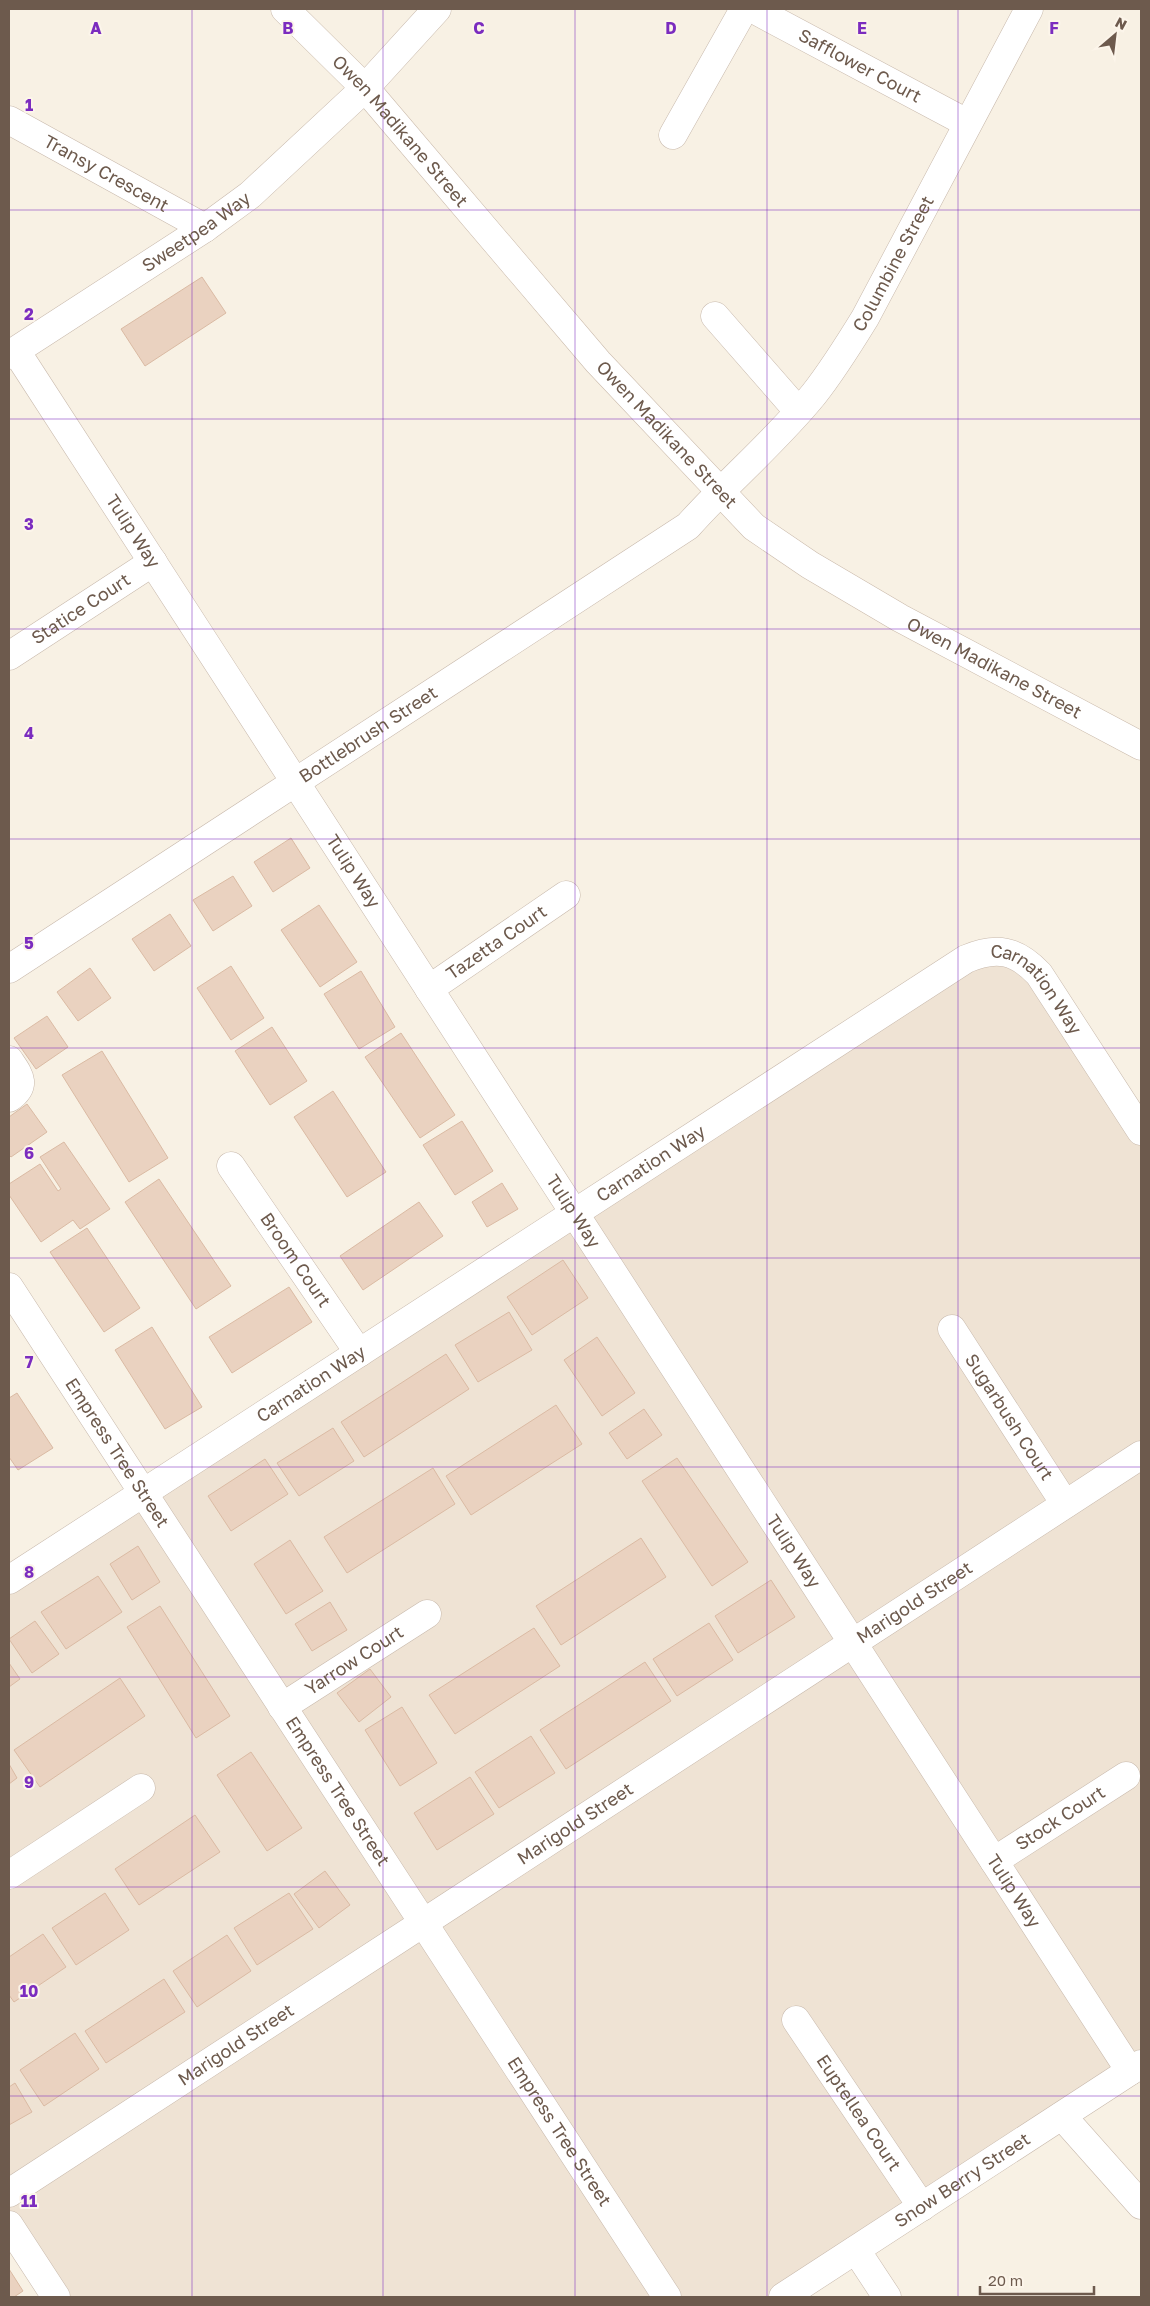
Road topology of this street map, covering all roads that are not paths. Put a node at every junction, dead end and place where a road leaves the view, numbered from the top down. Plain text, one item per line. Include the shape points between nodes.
1 (285, 9) edge
2 (437, 9) edge
3 (744, 9) edge
4 (752, 9) edge
5 (1030, 9) edge
6 (365, 88) junction
7 (9, 120) edge
8 (967, 124) junction
9 (674, 135) dead end
10 (205, 228) junction
11 (714, 316) dead end
12 (12, 353) edge
13 (798, 411) junction
14 (719, 491) junction
15 (153, 562) junction
16 (9, 656) edge
17 (1141, 746) edge
18 (295, 782) junction
19 (566, 895) dead end
20 (9, 969) edge
21 (429, 989) junction
22 (9, 1060) edge
23 (9, 1098) edge
24 (1141, 1131) edge
25 (231, 1166) dead end
26 (575, 1213) junction
27 (9, 1287) edge
28 (952, 1329) dead end
29 (359, 1353) junction
30 (1141, 1455) edge
31 (143, 1493) junction
32 (1065, 1504) junction
33 (9, 1580) edge
34 (427, 1614) dead end
35 (853, 1642) junction
36 (282, 1707) junction
37 (1126, 1776) dead end
38 (141, 1788) dead end
39 (994, 1861) junction
40 (9, 1876) edge
41 (423, 1923) junction
42 (796, 2020) dead end
43 (1136, 2068) edge
44 (1062, 2116) junction
45 (9, 2193) edge
46 (1141, 2205) edge
47 (922, 2207) junction
48 (9, 2225) edge
49 (856, 2250) junction
50 (56, 2297) edge
51 (667, 2297) edge
52 (783, 2297) edge
53 (887, 2297) edge

1 - 6 street, Owen Madikane Street
2 - 6 street, Sweetpea Way
3 - 9 street
4 - 8 street, Safflower Court
5 - 8 street, Columbine Street
6 - 10 street, Sweetpea Way via 250,195
6 - 14 street, Owen Madikane Street via 598,362
7 - 10 street, Transy Crescent
8 - 13 street, Columbine Street via 865,318 839,360
10 - 12 street, Sweetpea Way
11 - 13 street
12 - 15 street, Tulip Way
13 - 14 street, Columbine Street
14 - 17 street, Owen Madikane Street via 754,526 810,565 900,618
14 - 18 street, Bottlebrush Street via 688,526
15 - 16 street, Statice Court
15 - 18 street, Tulip Way
18 - 20 street, Bottlebrush Street
18 - 21 street, Tulip Way
19 - 21 street, Tazetta Court
21 - 26 street, Tulip Way
22 - 23 street via 20,1076 20,1084
24 - 26 street, Carnation Way via 1039,974 1014,954 982,952 966,959
25 - 29 street, Broom Court
26 - 29 street, Carnation Way
26 - 35 street, Tulip Way
27 - 31 street, Empress Tree Street
28 - 32 street, Sugarbush Court
29 - 31 street, Carnation Way
30 - 32 street, Marigold Street
31 - 33 street, Carnation Way
31 - 36 street, Empress Tree Street
32 - 35 street, Marigold Street
34 - 36 street, Yarrow Court
35 - 39 street, Tulip Way
35 - 41 street, Marigold Street
36 - 41 street, Empress Tree Street
37 - 39 street, Stock Court
38 - 40 street
39 - 43 street, Tulip Way
41 - 45 street, Marigold Street
41 - 51 street, Empress Tree Street
42 - 47 street, Euptellea Court
43 - 44 street, Snow Berry Street
44 - 46 street
44 - 47 street, Snow Berry Street
47 - 49 street, Snow Berry Street
48 - 50 street
49 - 52 street, Snow Berry Street
49 - 53 street

